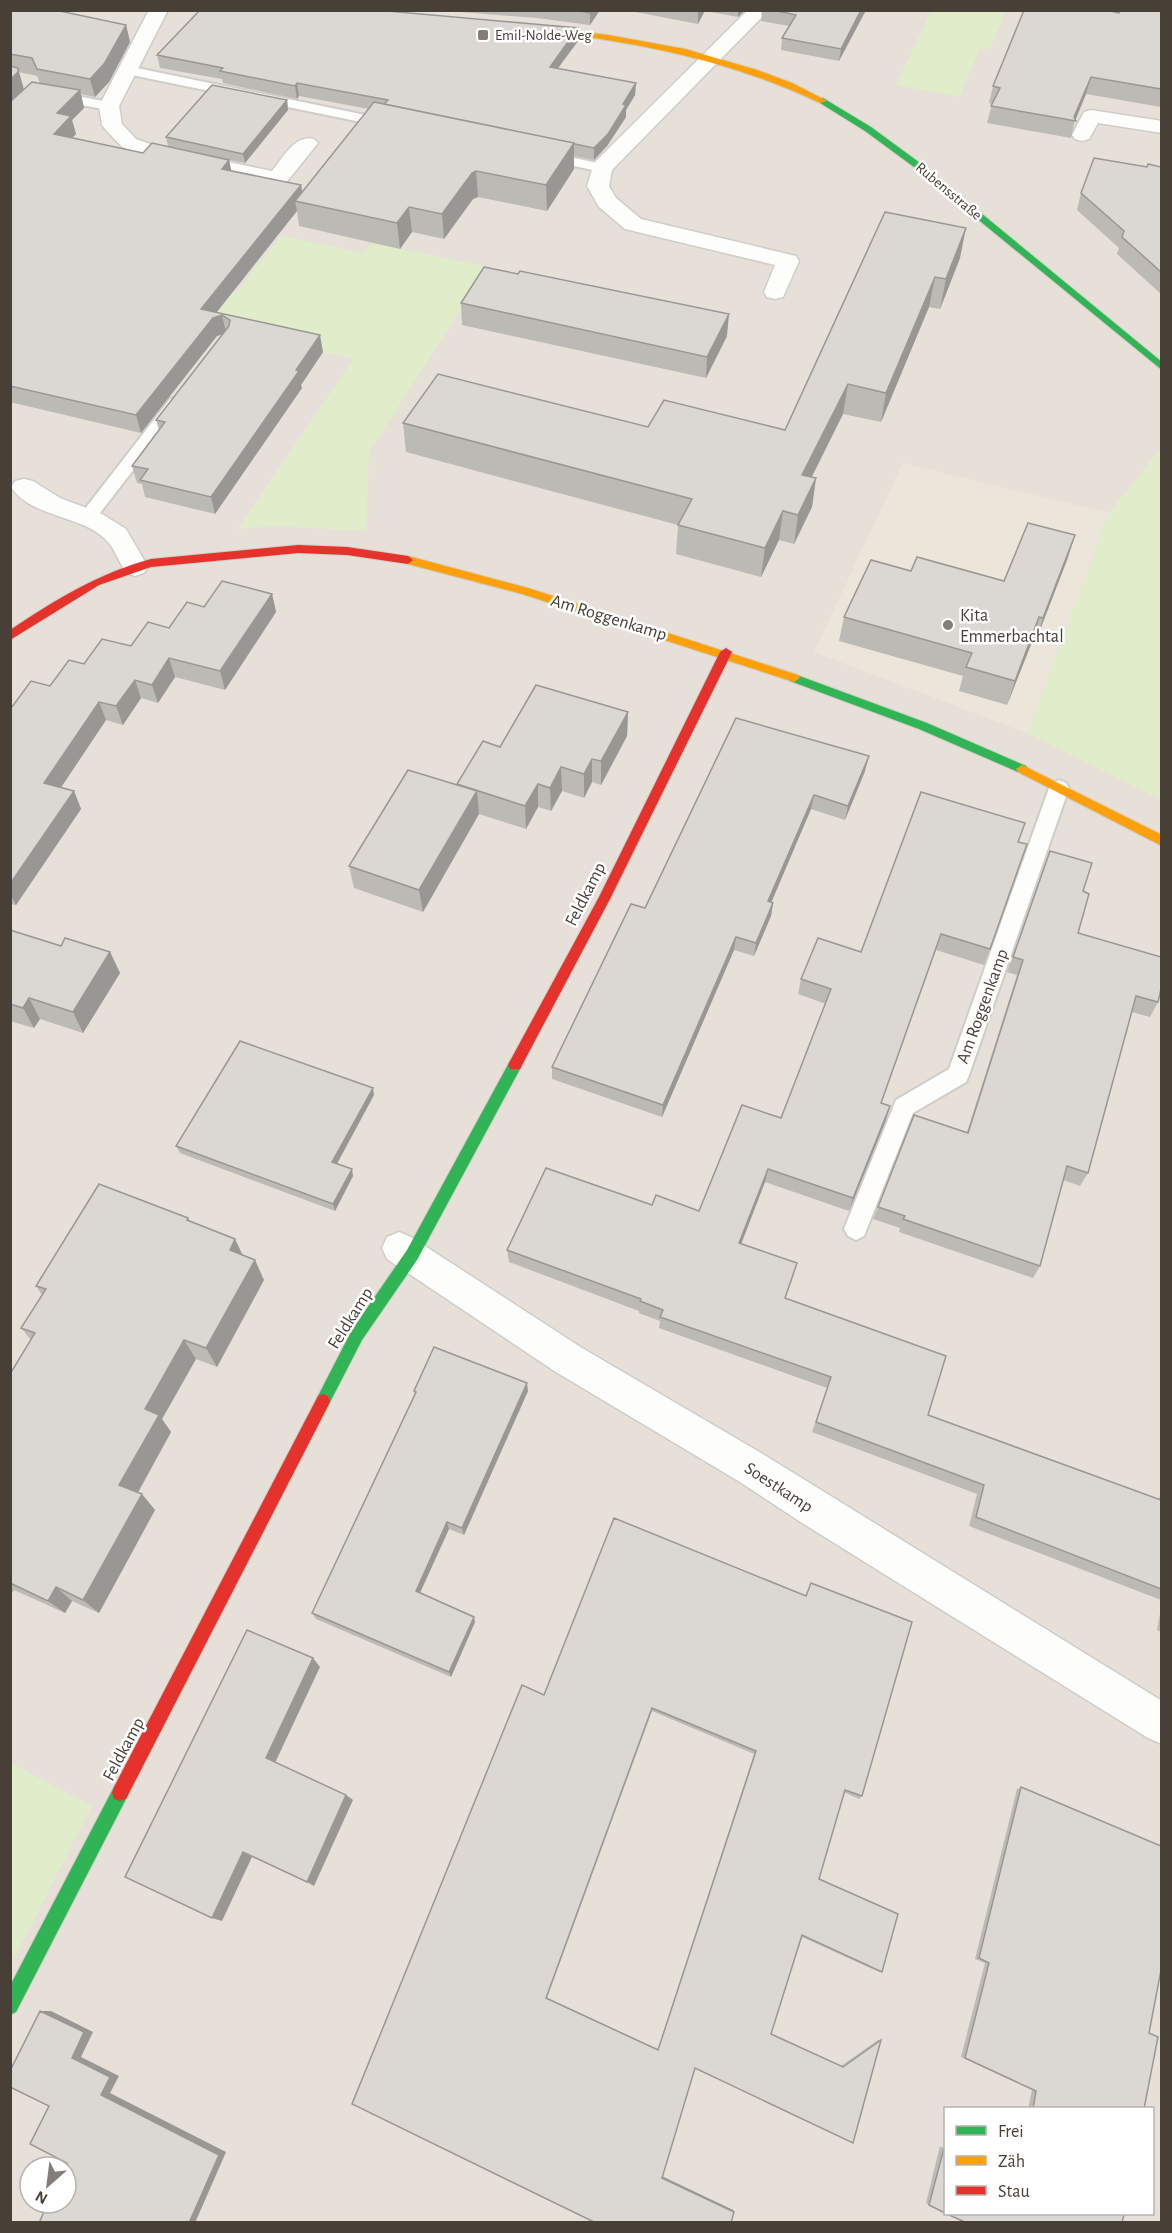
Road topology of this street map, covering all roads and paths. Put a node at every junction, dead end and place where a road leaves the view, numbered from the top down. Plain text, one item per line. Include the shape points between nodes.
1 (159, 10) edge
2 (760, 10) edge
3 (515, 27) edge
4 (710, 58) junction
5 (127, 70) junction
6 (21, 79) edge
7 (33, 92) junction
8 (109, 106) junction
9 (10, 115) edge
10 (405, 127) edge
11 (1161, 127) edge
12 (1082, 135) dead end
13 (308, 143) dead end
14 (533, 154) edge
15 (602, 168) junction
16 (775, 292) dead end
17 (1161, 366) edge
18 (189, 387) edge
19 (24, 488) dead end
20 (87, 518) junction
21 (135, 567) junction
22 (10, 636) edge
23 (726, 652) junction
24 (1059, 788) junction
25 (1161, 841) edge
26 (856, 1229) dead end
27 (405, 1252) junction
28 (1161, 1724) edge
29 (10, 2006) edge

1 - 5 street
2 - 4 street
3 - 4 street, Rubensstraße via 634,41
4 - 15 street
4 - 17 street, Rubensstraße via 787,84 834,106 907,157
5 - 8 street
5 - 10 lane
6 - 7 lane via 32,81
7 - 8 lane
7 - 9 lane
8 - 13 street via 112,125 129,143 152,152 277,179
11 - 12 street via 1091,116
14 - 15 lane
15 - 16 street via 598,186 607,202 633,224 788,261
18 - 20 lane
19 - 20 street
20 - 21 street via 117,535
21 - 22 street, Am Roggenkamp
21 - 23 street, Am Roggenkamp via 269,551 354,553 428,565 497,583
23 - 24 street, Am Roggenkamp via 971,746
23 - 27 street, Feldkamp via 604,898
24 - 25 street, Am Roggenkamp
24 - 26 lane, Am Roggenkamp via 958,1075 904,1107
27 - 28 street, Soestkamp via 569,1360 753,1469
27 - 29 street, Feldkamp via 357,1335

